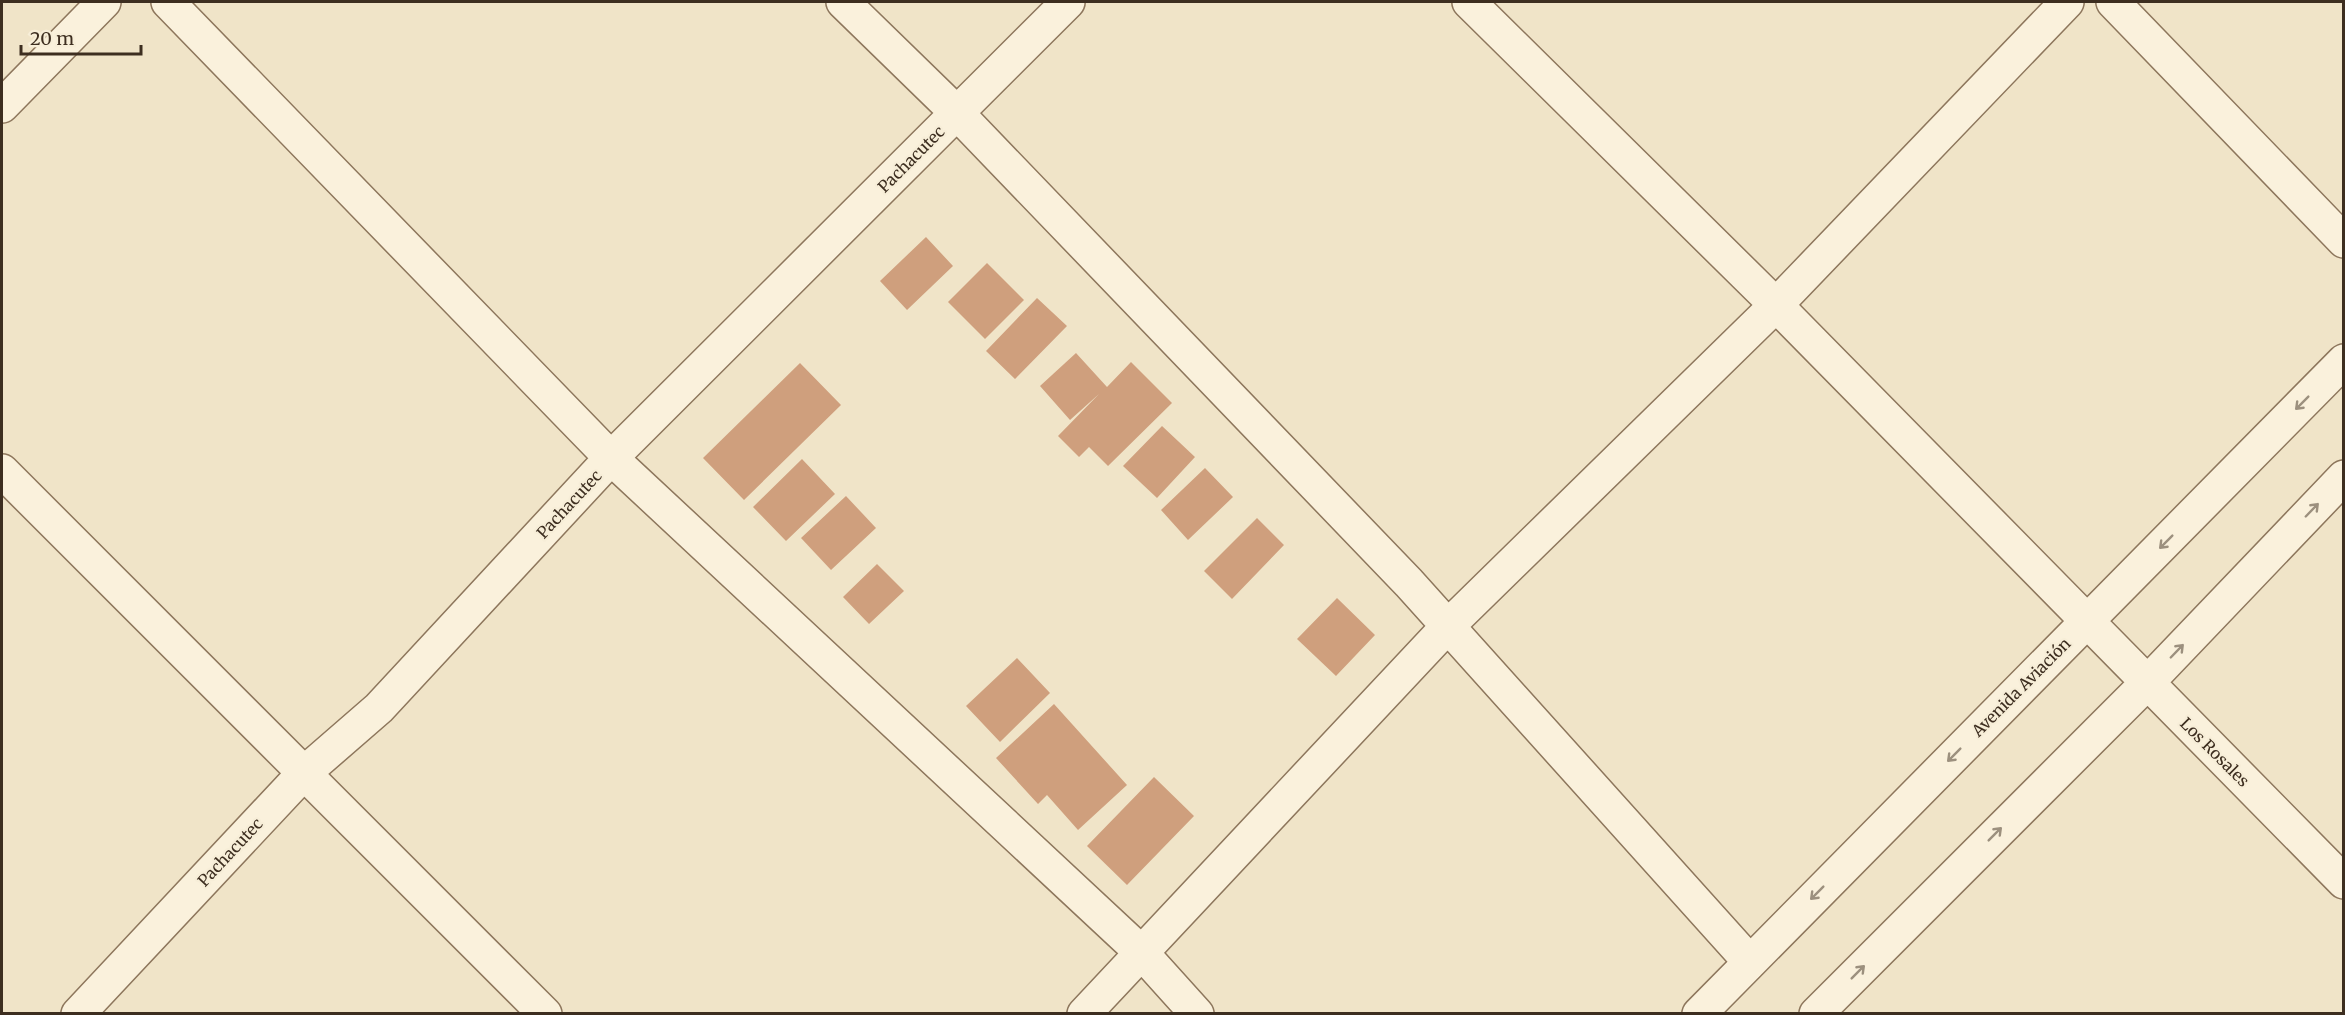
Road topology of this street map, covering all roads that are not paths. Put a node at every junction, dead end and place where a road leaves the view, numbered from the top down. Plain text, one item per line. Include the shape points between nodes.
1 (104, 2) edge
2 (168, 2) edge
3 (843, 2) edge
4 (1068, 2) edge
5 (1469, 2) edge
6 (2067, 2) edge
7 (2113, 2) edge
8 (2, 106) edge
9 (957, 113) junction
10 (2343, 241) edge
11 (1776, 305) junction
12 (2343, 361) edge
13 (611, 459) junction
14 (2, 471) edge
15 (2343, 477) edge
16 (2087, 622) junction
17 (1447, 627) junction
18 (2146, 683) junction
19 (303, 774) junction
20 (2343, 882) edge
21 (1142, 953) junction
22 (1749, 961) junction
23 (78, 1014) edge
24 (545, 1014) edge
25 (1084, 1014) edge
26 (1197, 1014) edge
27 (1699, 1014) edge
28 (1816, 1014) edge

1 - 8 street
2 - 13 street
3 - 9 street
4 - 9 street, Pachacutec
5 - 11 street, Los Rosales
6 - 11 street
7 - 10 street
9 - 13 street, Pachacutec
9 - 17 street
11 - 16 street, Los Rosales
11 - 17 street
12 -> 16 street, Avenida Aviación
13 - 19 street, Pachacutec via 379,708
13 - 21 street
14 - 19 street
18 -> 15 street
16 - 18 street, Los Rosales
16 -> 22 street, Avenida Aviación
17 - 21 street
17 - 22 street
18 - 20 street, Los Rosales
28 -> 18 street
19 - 23 street, Pachacutec
19 - 24 street
21 - 25 street
21 - 26 street
22 - 27 street, Avenida Aviación

